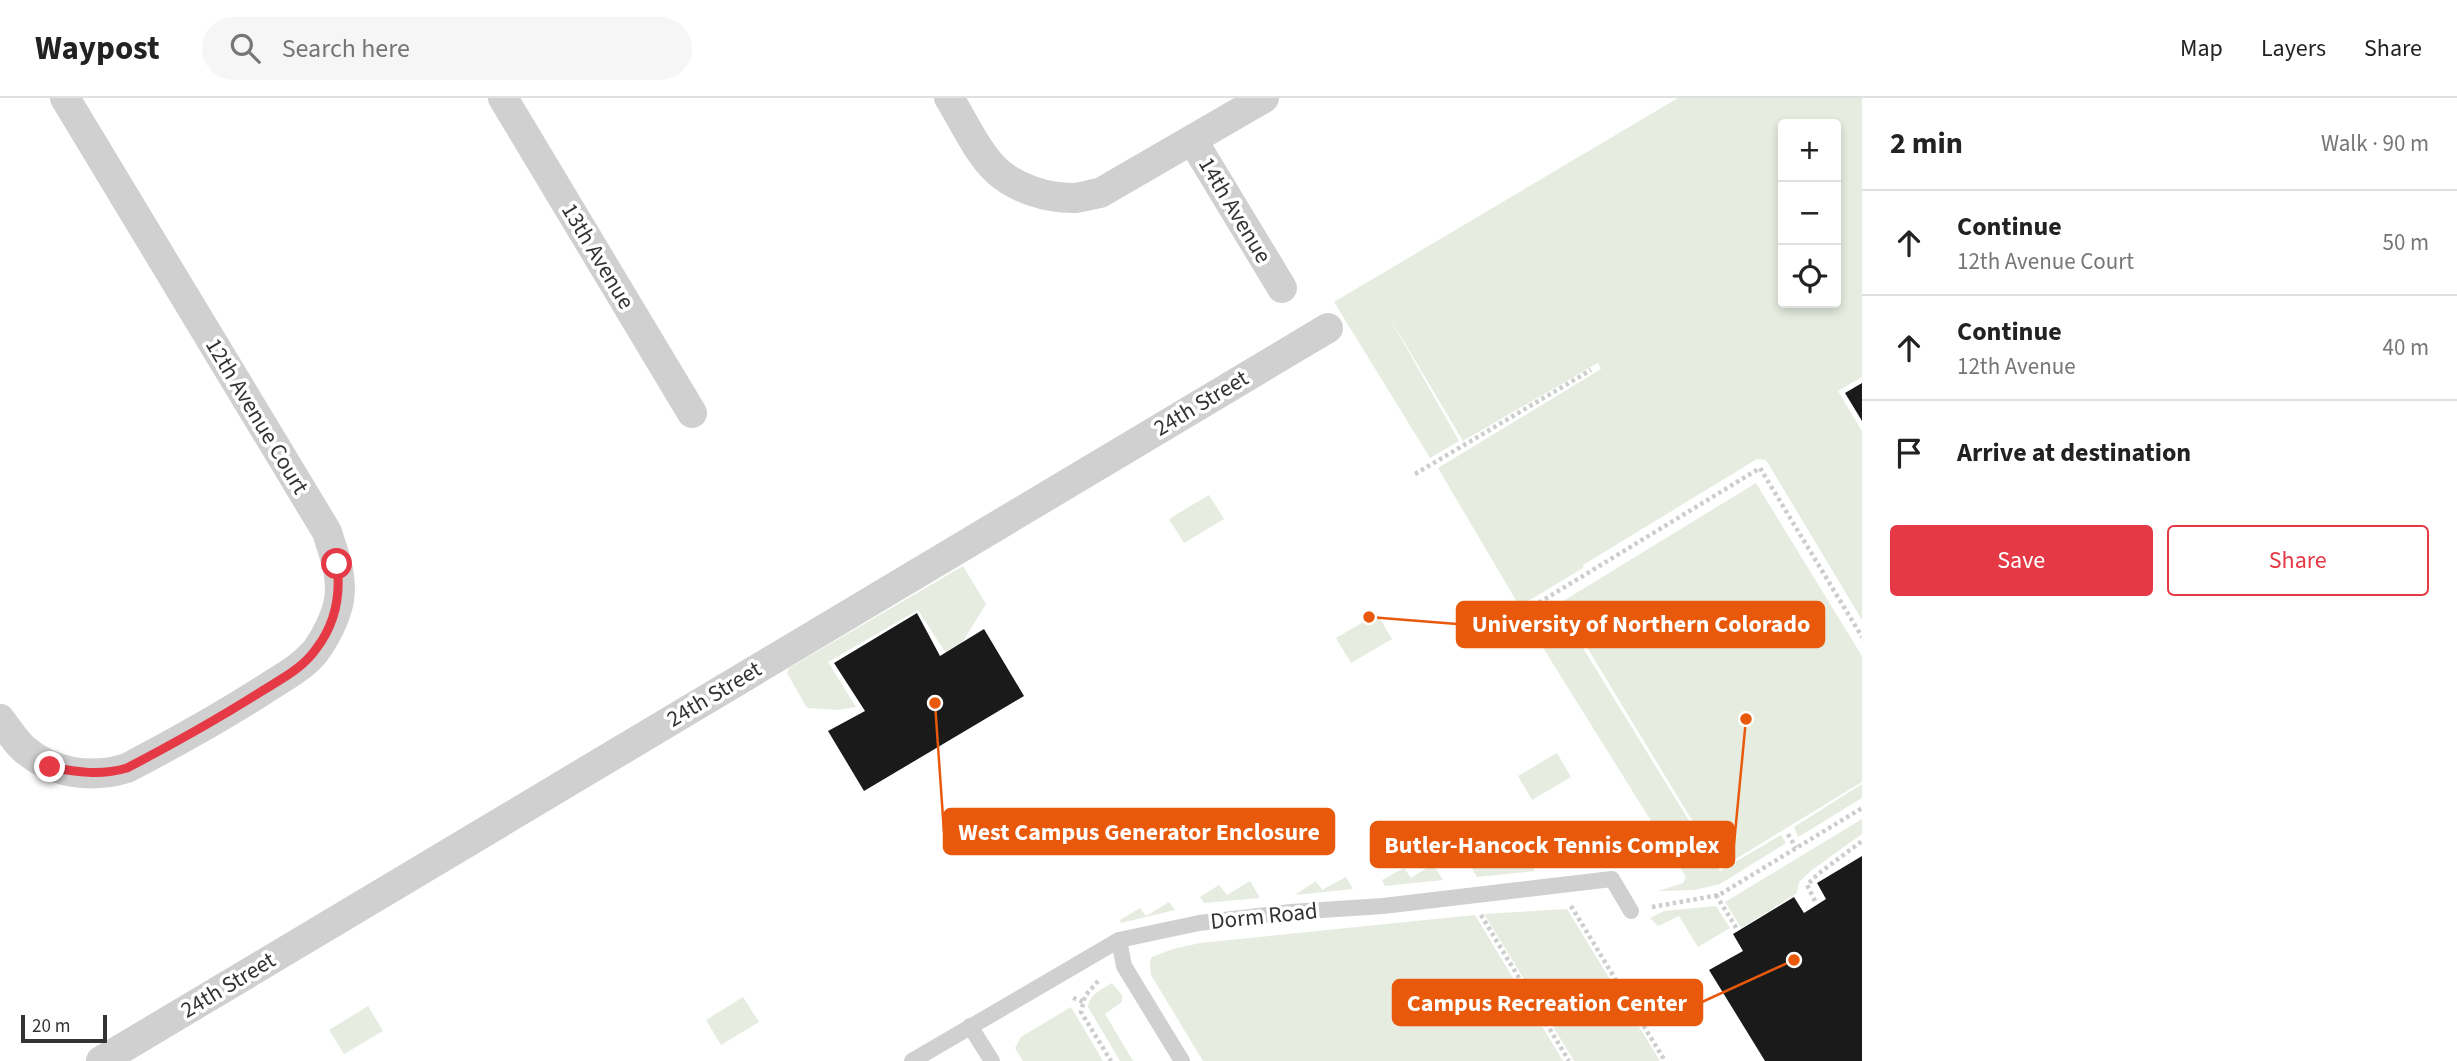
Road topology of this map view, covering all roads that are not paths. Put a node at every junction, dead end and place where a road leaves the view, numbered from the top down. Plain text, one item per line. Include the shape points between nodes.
1 (65, 98) edge
2 (503, 98) edge
3 (950, 98) edge
4 (1265, 98) edge
5 (1193, 141) junction
6 (1282, 288) dead end
7 (1328, 328) dead end
8 (692, 413) dead end
9 (0, 719) edge
10 (1630, 911) road end
11 (1119, 940) junction
12 (970, 1027) junction
13 (101, 1061) edge
14 (912, 1061) edge
15 (992, 1061) edge
16 (1182, 1061) edge

1 - 9 street, 12th Avenue Court via 327,532 340,584 333,617 319,646 296,669 127,768 89,774 50,767 23,748
2 - 8 street, 13th Avenue
3 - 5 street, 14th Avenue via 998,172 1040,193 1075,198 1100,192
4 - 5 street
5 - 6 street, 14th Avenue
7 - 13 street, 24th Street
10 - 11 lane, Dorm Road via 1612,879 1199,923
11 - 12 lane, Dorm Road
11 - 16 lane via 1125,966
12 - 14 lane, Dorm Road
12 - 15 lane

